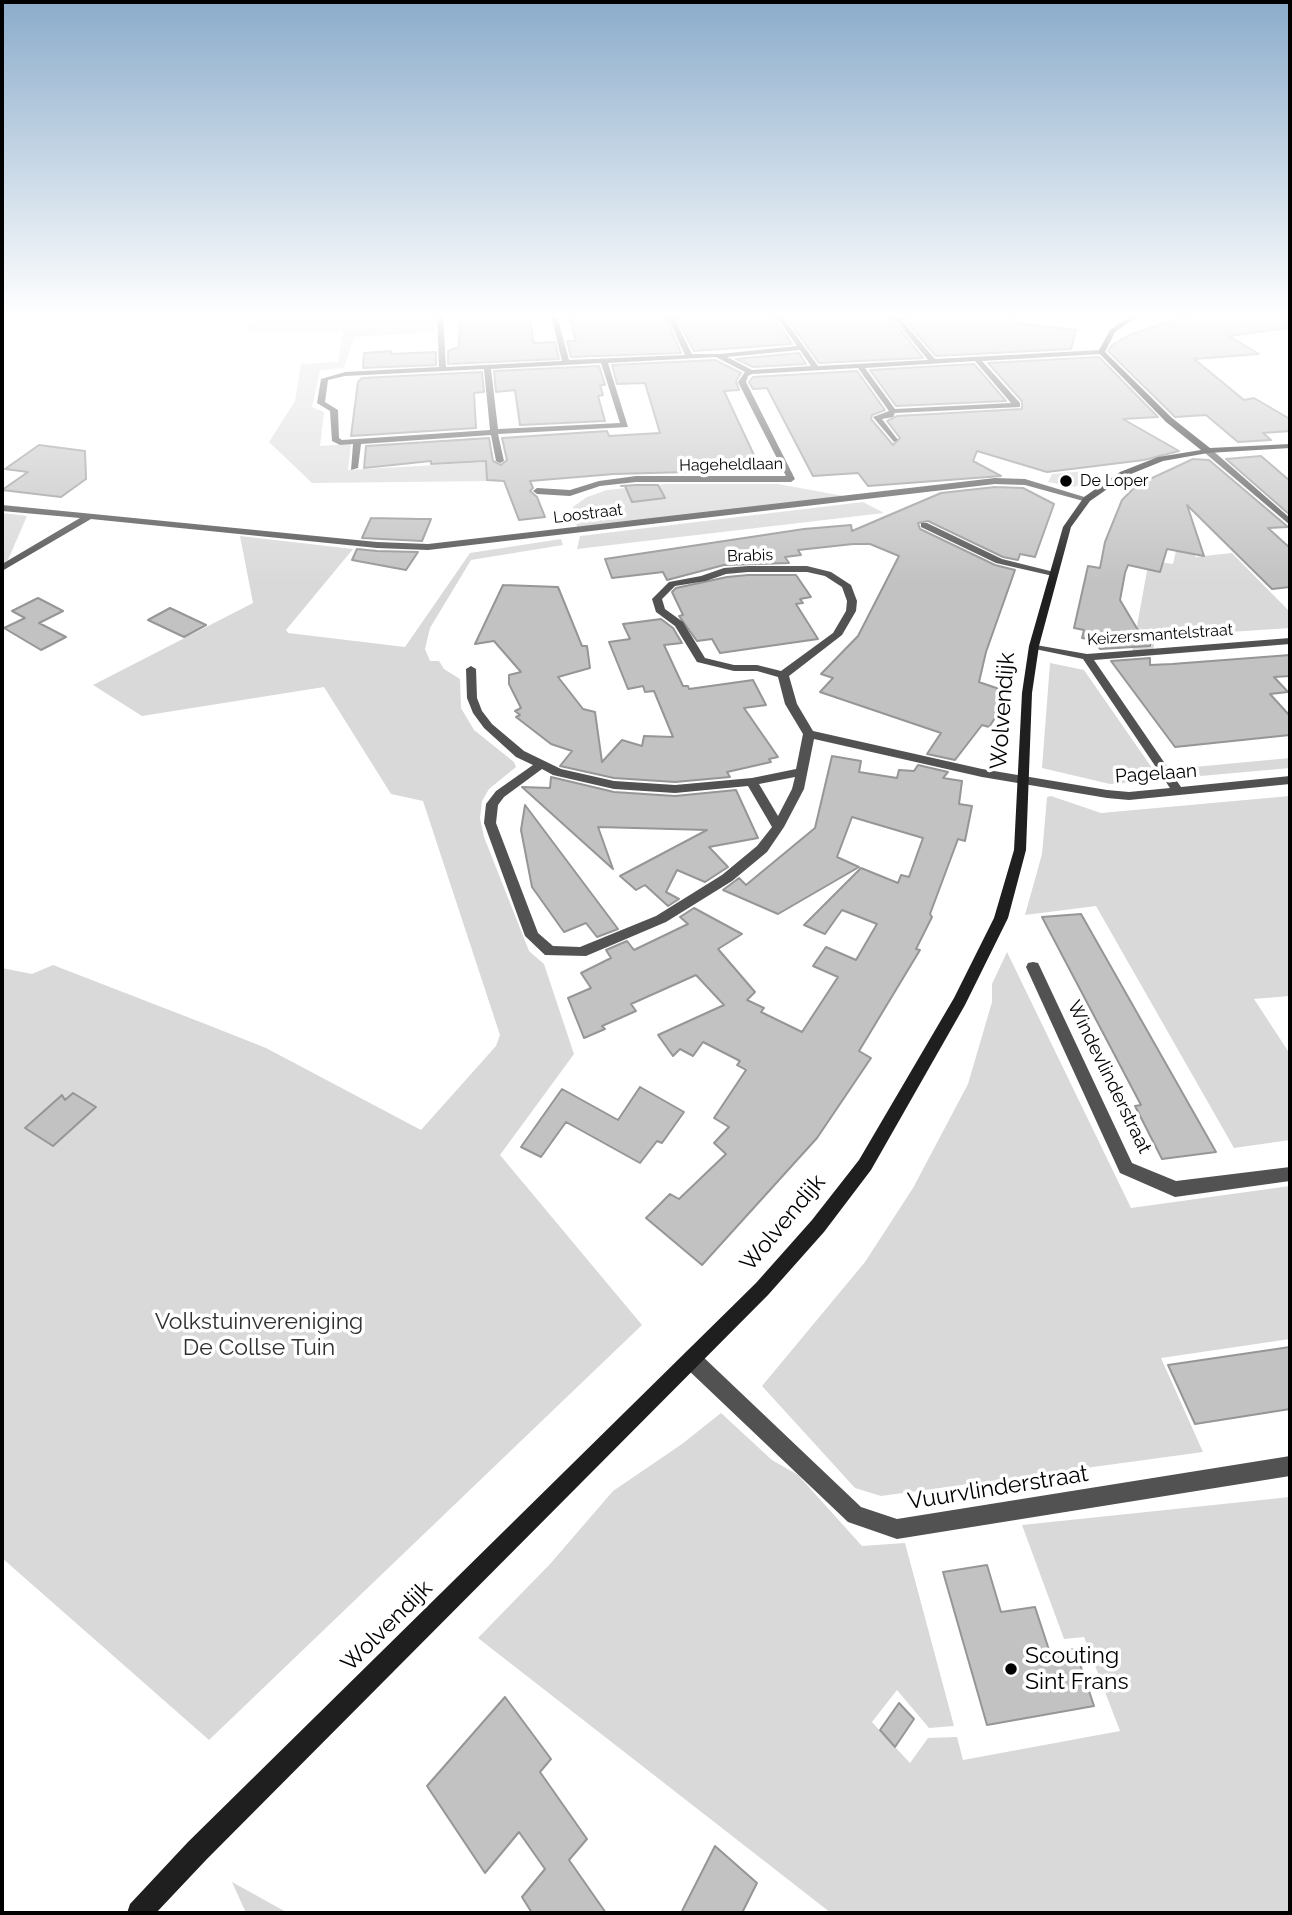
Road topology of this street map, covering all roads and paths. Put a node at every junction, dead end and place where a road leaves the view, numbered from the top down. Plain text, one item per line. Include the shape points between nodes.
1 (325, 405) edge
2 (491, 405) edge
3 (619, 405) edge
4 (754, 405) edge
5 (889, 405) edge
6 (1009, 405) edge
7 (1154, 405) edge
8 (893, 411) junction
9 (494, 432) junction
10 (894, 440) dead end
11 (357, 442) junction
12 (1290, 446) edge
13 (1208, 451) junction
14 (500, 461) dead end
15 (354, 468) dead end
16 (537, 491) dead end
17 (1087, 499) junction
18 (2, 508) edge
19 (90, 517) junction
20 (1289, 520) edge
21 (924, 526) dead end
22 (2, 568) edge
23 (1053, 573) junction
24 (1290, 642) edge
25 (1034, 646) junction
26 (1087, 657) junction
27 (471, 669) dead end
28 (783, 675) junction
29 (809, 734) junction
30 (538, 766) junction
31 (803, 771) junction
32 (1025, 780) junction
33 (1290, 780) edge
34 (752, 782) junction
35 (1178, 791) junction
36 (778, 827) junction
37 (1033, 967) dead end
38 (1290, 1174) edge
39 (692, 1360) junction
40 (1290, 1465) edge
41 (139, 1913) edge

1 - 11 street via 334,410 335,439
2 - 9 street
3 - 9 street via 625,425
4 - 16 street, Hageheldlaan via 791,479 636,479 570,493
5 - 8 street
6 - 8 street
7 - 13 street
8 - 10 street via 877,417
9 - 11 street
9 - 14 street
11 - 15 street
12 - 13 street, Wolvendijk
13 - 17 street, Wolvendijk via 1144,465
13 - 20 street
17 - 19 street, Loostraat via 1025,482 995,481 428,547
17 - 23 street, Wolvendijk via 1067,527
18 - 19 street, Loostraat
19 - 22 street
21 - 23 street via 999,561
23 - 25 street, Wolvendijk
24 - 26 street, Keizersmantelstraat
25 - 26 street, Keizersmantelstraat
25 - 32 street, Wolvendijk via 1027,694
26 - 35 street
27 - 30 street via 477,711 506,743
28 - 28 street, Brabis via 701,660 679,624 660,610 657,599 672,584 724,571 807,569 838,580 852,601 846,622 827,645
28 - 29 street via 791,704
29 - 31 street
29 - 32 street
30 - 34 street via 583,779 646,788
30 - 36 street via 500,794 492,804 490,823 532,936 550,951 581,952 661,919 745,865
31 - 34 street
31 - 36 street
32 - 35 street, Pagelaan via 1107,794
32 - 39 street, Wolvendijk via 1020,850 1001,918 953,1012 865,1165 818,1226
33 - 35 street, Pagelaan
34 - 36 street
37 - 38 street, Windevlinderstraat via 1126,1168 1175,1189
39 - 40 street, Vuurvlinderstraat via 855,1514 897,1529
39 - 41 street, Wolvendijk

